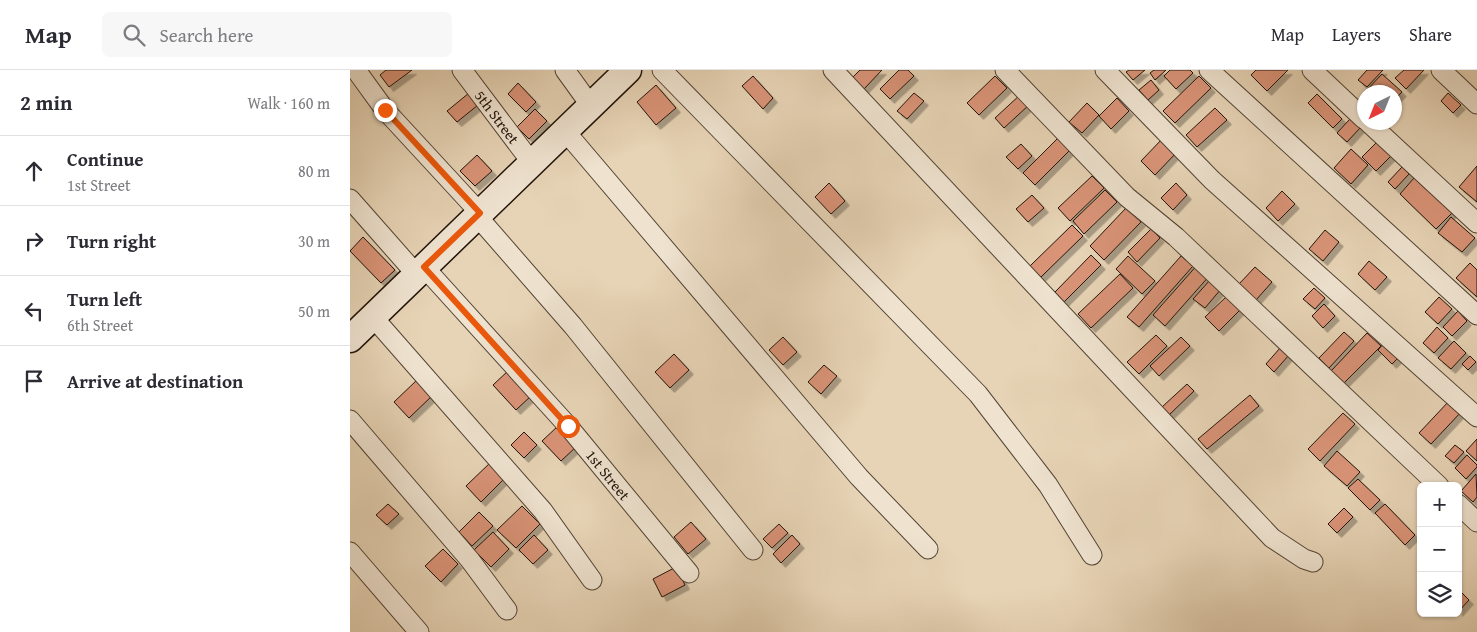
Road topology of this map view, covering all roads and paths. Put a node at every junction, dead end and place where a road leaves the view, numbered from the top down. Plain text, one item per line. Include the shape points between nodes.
1 (356, 70) edge
2 (462, 70) edge
3 (564, 70) edge
4 (628, 70) edge
5 (662, 70) edge
6 (833, 70) edge
7 (1004, 70) edge
8 (1105, 70) edge
9 (1208, 70) edge
10 (1312, 70) edge
11 (1441, 70) edge
12 (1477, 104) edge
13 (591, 106) junction
14 (1357, 112) edge
15 (1377, 130) edge
16 (565, 131) junction
17 (532, 163) junction
18 (350, 199) edge
19 (478, 215) junction
20 (1477, 223) edge
21 (420, 271) junction
22 (1477, 315) edge
23 (358, 324) edge
24 (1477, 417) edge
25 (350, 420) edge
26 (1435, 482) edge
27 (1462, 508) edge
28 (1477, 522) edge
29 (928, 549) dead end
30 (753, 550) dead end
31 (350, 552) edge
32 (1092, 555) dead end
33 (1313, 562) dead end
34 (689, 573) dead end
35 (592, 580) dead end
36 (507, 610) dead end
37 (419, 632) edge

1 - 19 street via 385,110
2 - 17 street, 5th Street
3 - 13 street
4 - 13 street
5 - 32 street via 978,394 1048,485
6 - 33 street via 1272,538
7 - 26 street via 1127,197 1176,237
8 - 24 street via 1212,180
9 - 22 street
10 - 14 street
11 - 12 street
13 - 16 street
15 - 20 street
16 - 17 street
16 - 29 street via 859,477
17 - 19 street
18 - 21 street, 1st Street
19 - 21 street
19 - 30 street via 579,334
21 - 23 street
21 - 34 street, 1st Street via 568,426
23 - 35 street via 543,511
25 - 36 street via 470,560
27 - 28 street
31 - 37 street

